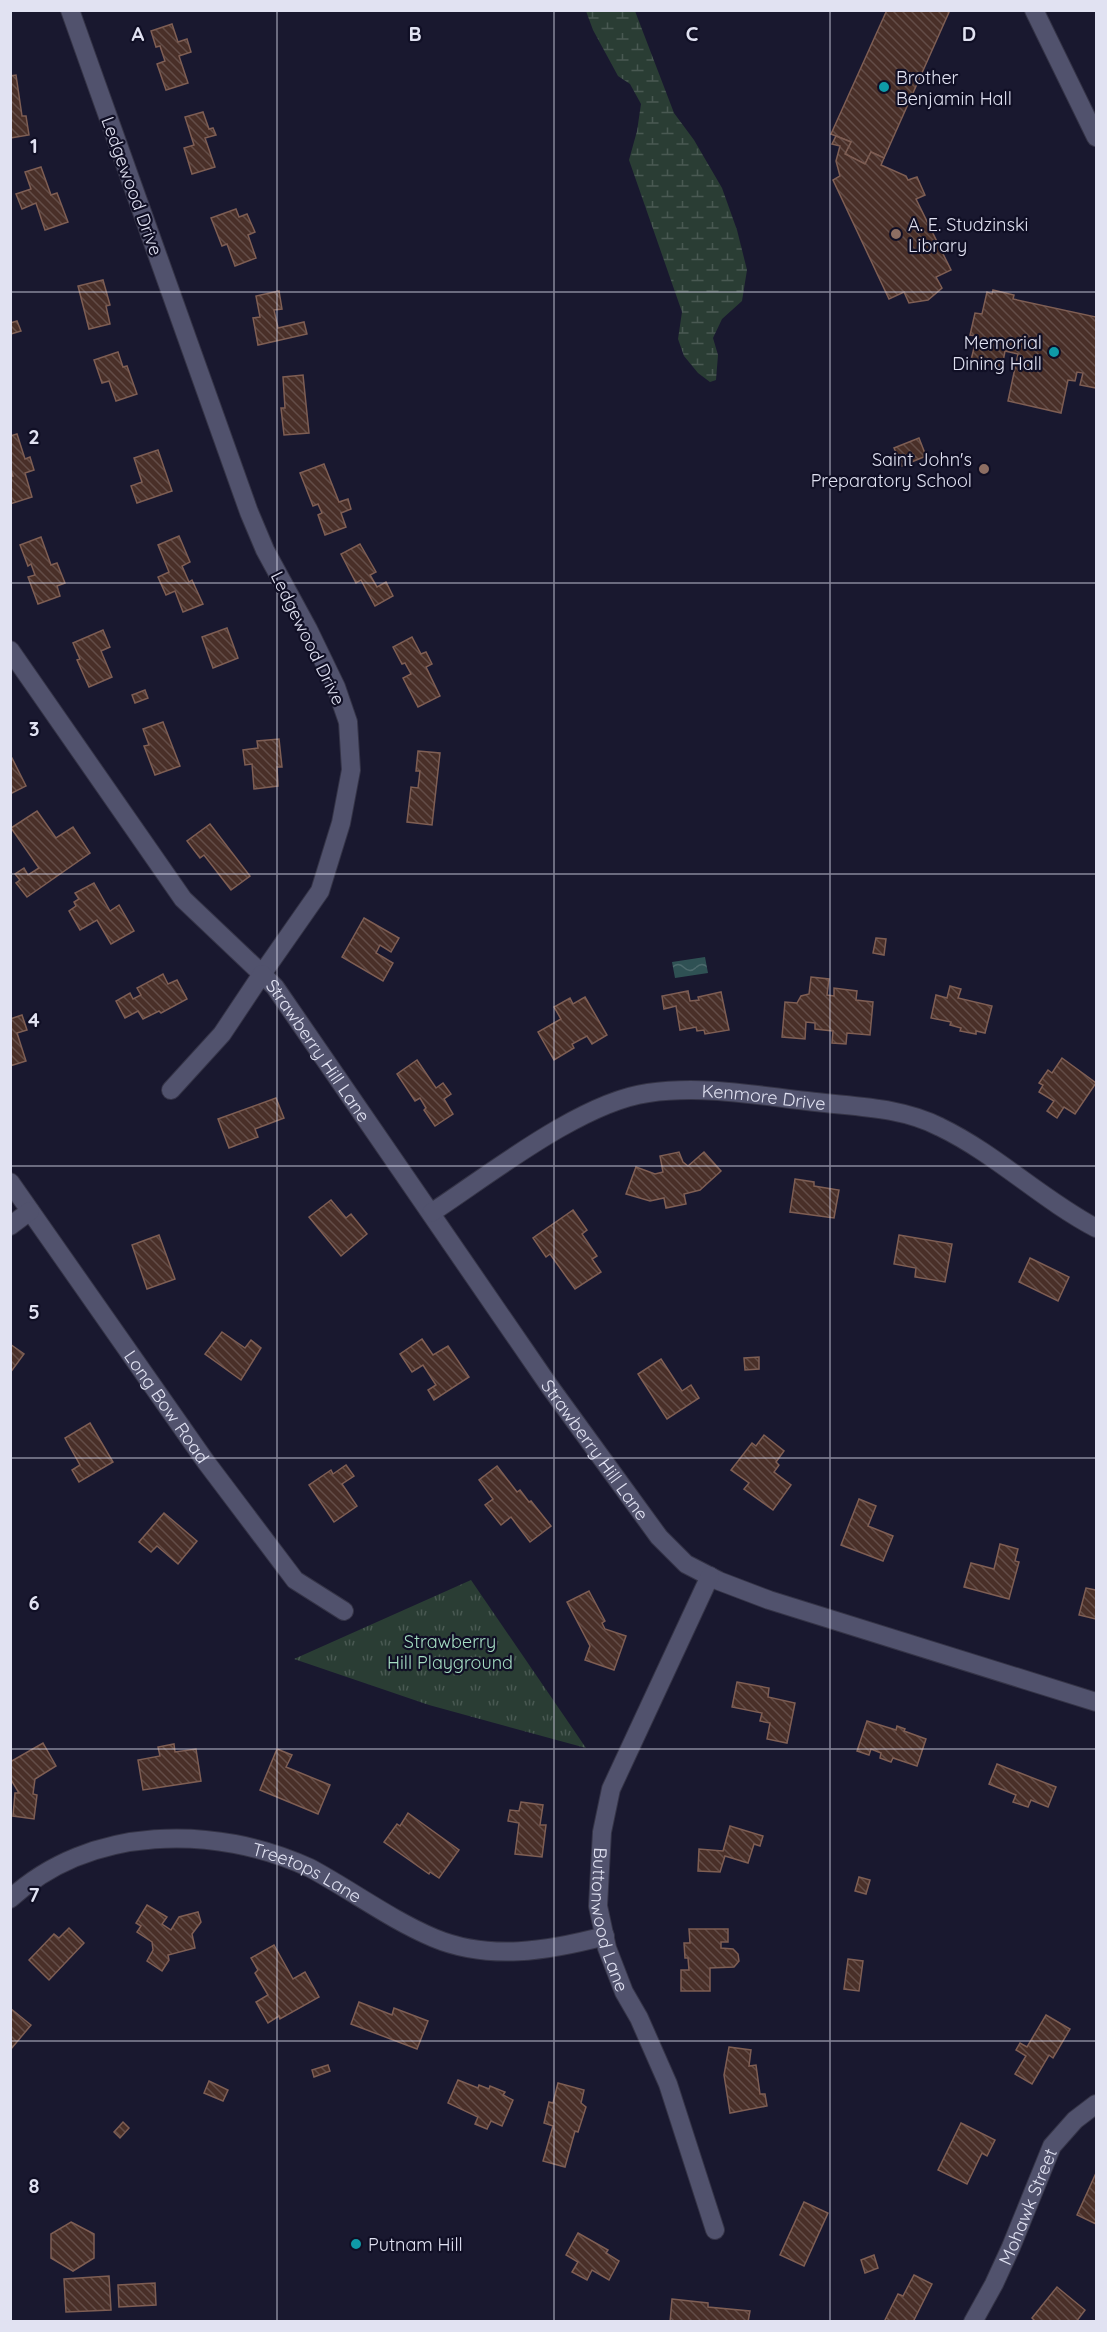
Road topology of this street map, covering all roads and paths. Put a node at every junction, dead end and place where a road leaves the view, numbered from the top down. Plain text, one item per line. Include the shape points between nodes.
1 (70, 10) edge
2 (1034, 10) edge
3 (1096, 137) edge
4 (10, 650) edge
5 (262, 974) junction
6 (171, 1090) dead end
7 (10, 1182) edge
8 (30, 1211) junction
9 (431, 1213) junction
10 (10, 1226) edge
11 (1096, 1228) edge
12 (710, 1576) junction
13 (344, 1611) dead end
14 (1096, 1702) edge
15 (10, 1899) edge
16 (605, 1936) junction
17 (1096, 2104) edge
18 (715, 2230) dead end
19 (973, 2322) edge

1 - 5 street, Ledgewood Drive via 249,512 336,687 348,722 351,770 341,823 320,891
2 - 3 street
4 - 5 street via 183,899
5 - 6 street, Ledgewood Drive via 222,1034
5 - 9 street, Strawberry Hill Lane via 275,987
7 - 8 street, Long Bow Road
8 - 10 street
8 - 13 street, Long Bow Road via 206,1462 295,1580
9 - 11 street, Kenmore Drive via 591,1111 647,1093 687,1089 880,1108 928,1122 970,1142
9 - 12 street, Strawberry Hill Lane via 556,1397 659,1537 686,1564
12 - 14 street, Strawberry Hill Lane via 769,1600
12 - 16 street, Buttonwood Lane via 610,1789 602,1832 598,1906
15 - 16 street, Treetops Lane via 46,1871 68,1860 118,1845 192,1838 242,1845 290,1858 433,1938 472,1949 547,1950
16 - 18 street, Buttonwood Lane via 624,1992 668,2084
17 - 19 street, Mohawk Street via 1052,2146 1011,2247

